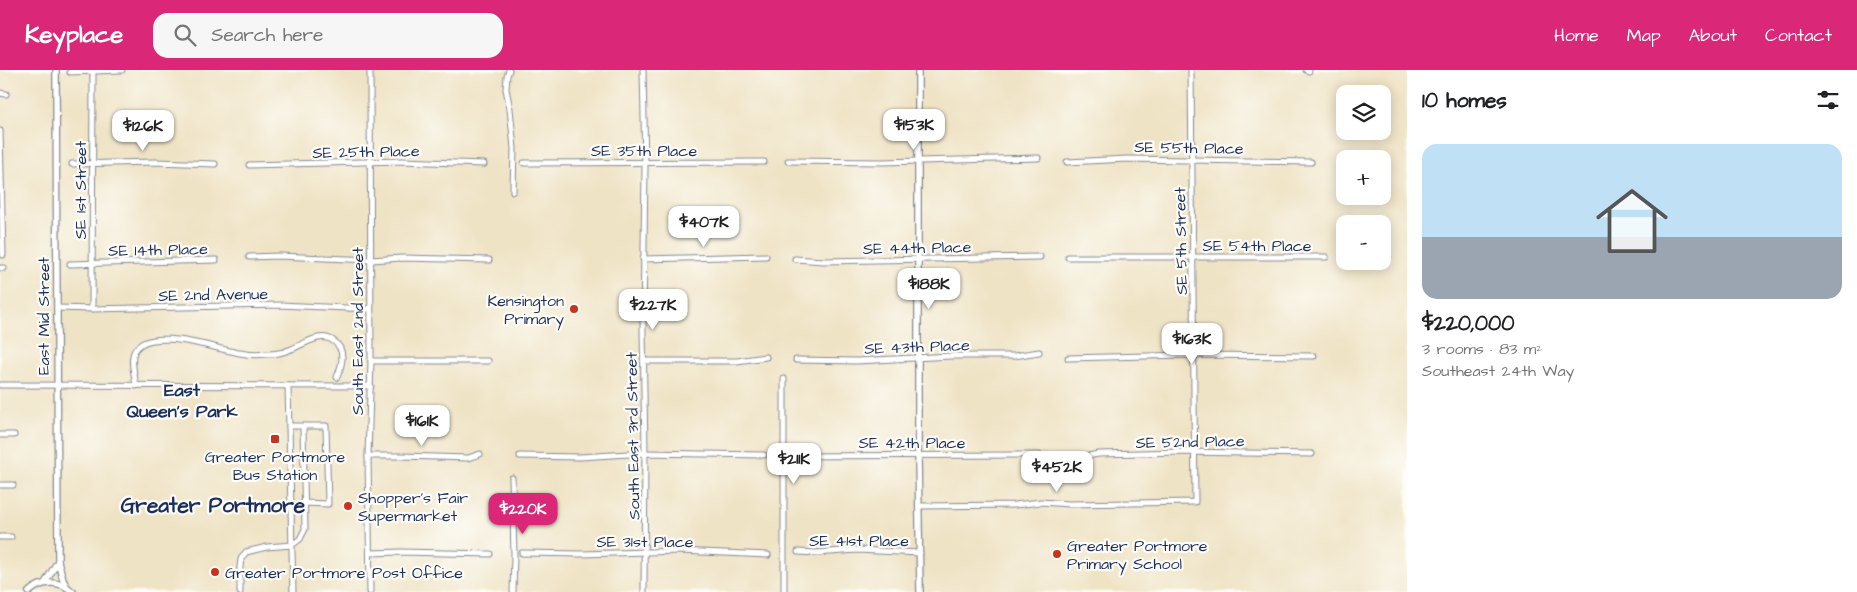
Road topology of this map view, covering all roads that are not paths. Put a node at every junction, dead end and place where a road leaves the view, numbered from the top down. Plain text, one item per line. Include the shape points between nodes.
1 (56, 70) edge
2 (122, 70) edge
3 (370, 70) edge
4 (509, 70) edge
5 (644, 70) edge
6 (918, 70) edge
7 (1190, 70) edge
8 (93, 71) edge
9 (70, 72) dead end
10 (0, 93) edge
11 (6, 94) dead end
12 (0, 131) edge
13 (1038, 158) dead end
14 (788, 161) dead end
15 (917, 161) junction
16 (1192, 161) junction
17 (0, 162) edge
18 (92, 162) junction
19 (645, 162) junction
20 (764, 162) dead end
21 (1067, 162) dead end
22 (1311, 162) dead end
23 (370, 163) junction
24 (524, 163) dead end
25 (72, 164) dead end
26 (215, 164) dead end
27 (484, 164) dead end
28 (249, 165) dead end
29 (513, 191) dead end
30 (1, 194) edge
31 (1, 227) edge
32 (3, 255) dead end
33 (766, 256) dead end
34 (249, 257) dead end
35 (1040, 257) dead end
36 (1068, 257) dead end
37 (1192, 257) junction
38 (1326, 257) dead end
39 (643, 259) junction
40 (795, 259) dead end
41 (918, 259) junction
42 (216, 260) dead end
43 (371, 260) junction
44 (489, 260) dead end
45 (93, 262) junction
46 (70, 264) dead end
47 (57, 308) junction
48 (92, 309) junction
49 (370, 309) junction
50 (1039, 352) dead end
51 (1194, 355) junction
52 (1314, 356) dead end
53 (766, 357) dead end
54 (918, 358) junction
55 (1068, 358) dead end
56 (796, 360) dead end
57 (371, 361) junction
58 (488, 361) dead end
59 (644, 361) junction
60 (337, 377) dead end
61 (784, 379) dead end
62 (0, 385) edge
63 (56, 386) junction
64 (136, 386) junction
65 (288, 386) junction
66 (371, 386) junction
67 (289, 426) junction
68 (303, 426) junction
69 (0, 435) edge
70 (14, 435) dead end
71 (645, 453) junction
72 (1195, 453) junction
73 (480, 454) dead end
74 (918, 454) junction
75 (1312, 454) dead end
76 (764, 455) dead end
77 (1039, 455) dead end
78 (368, 456) junction
79 (520, 456) dead end
80 (784, 456) junction
81 (1069, 459) dead end
82 (512, 478) dead end
83 (13, 484) dead end
84 (0, 485) edge
85 (303, 503) junction
86 (920, 506) junction
87 (0, 537) edge
88 (11, 537) dead end
89 (292, 546) junction
90 (645, 552) junction
91 (798, 552) dead end
92 (370, 553) junction
93 (522, 553) dead end
94 (920, 553) junction
95 (490, 554) dead end
96 (768, 555) dead end
97 (58, 561) junction
98 (45, 583) junction
99 (67, 587) junction
100 (29, 592) edge
101 (73, 592) edge
102 (240, 592) edge
103 (293, 592) edge
104 (370, 592) edge
105 (514, 592) edge
106 (644, 592) edge
107 (784, 592) edge
108 (920, 592) edge

1 - 47 street, East Mid Street
2 - 8 street
3 - 23 street, South East 2nd Street
4 - 29 street via 506,89 514,148
5 - 19 street, South East 3rd Street
6 - 15 street
7 - 16 street, SE 5th Street
8 - 9 street
8 - 18 street, SE 1st Street
10 - 11 street
12 - 17 street
13 - 15 street
14 - 15 street
15 - 41 street
16 - 21 street, SE 55th Place via 1108,159
16 - 22 street, SE 55th Place
16 - 37 street, SE 5th Street
17 - 30 street
18 - 25 street
18 - 26 street
18 - 45 street, SE 1st Street
19 - 20 street, SE 35th Place
19 - 24 street, SE 35th Place
19 - 39 street, South East 3rd Street
23 - 27 street, SE 25th Place
23 - 28 street, SE 25th Place
23 - 43 street, South East 2nd Street
30 - 31 street
31 - 32 street
33 - 39 street
34 - 43 street
35 - 41 street, SE 44th Place
36 - 37 street, SE 54th Place
37 - 38 street, SE 54th Place
37 - 51 street, SE 5th Street
39 - 59 street, South East 3rd Street
40 - 41 street, SE 44th Place
41 - 54 street
42 - 45 street, SE 14th Place
43 - 44 street
43 - 49 street, South East 2nd Street
45 - 46 street, SE 14th Place
45 - 48 street, SE 1st Street
47 - 48 street, SE 2nd Avenue
47 - 63 street, East Mid Street
48 - 49 street, SE 2nd Avenue via 279,305
49 - 57 street, South East 2nd Street
50 - 54 street, SE 43th Place via 1014,356
51 - 52 street
51 - 55 street
51 - 72 street, SE 5th Street
53 - 59 street
54 - 56 street, SE 43th Place
54 - 74 street
57 - 58 street
57 - 66 street, South East 2nd Street
59 - 71 street, South East 3rd Street
60 - 64 street via 342,354 329,338 267,354 155,340 142,344 134,352
61 - 80 street
62 - 63 street
63 - 64 street
63 - 97 street, East Mid Street
64 - 65 street
65 - 66 street
65 - 67 street
66 - 78 street, South East 2nd Street
67 - 68 street
67 - 89 street
68 - 85 street
68 - 85 street via 326,426 328,504
69 - 70 street
71 - 76 street
71 - 79 street
71 - 90 street, South East 3rd Street
72 - 75 street, SE 52nd Place
72 - 81 street, SE 52nd Place via 1099,454
72 - 86 street, SE 5th Street via 1195,502
73 - 78 street via 468,458
74 - 77 street, SE 42th Place
74 - 80 street, SE 42th Place
74 - 86 street
78 - 92 street, South East 2nd Street
80 - 107 street
82 - 105 street
83 - 84 street
85 - 89 street via 305,529
86 - 94 street
87 - 88 street
89 - 102 street via 246,552 241,559
89 - 103 street
90 - 93 street, SE 31st Place
90 - 96 street, SE 31st Place
90 - 106 street, South East 3rd Street
91 - 94 street, SE 41st Place
92 - 95 street
92 - 104 street, South East 2nd Street
94 - 108 street
97 - 98 street
97 - 99 street, East Mid Street
98 - 99 street
98 - 100 street
99 - 101 street

